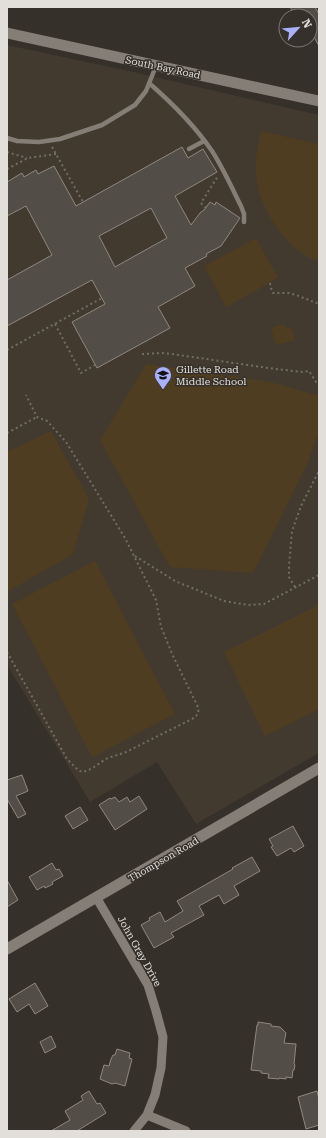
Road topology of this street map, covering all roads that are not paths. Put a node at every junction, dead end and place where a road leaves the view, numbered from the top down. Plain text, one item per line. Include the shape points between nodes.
1 (7, 33) edge
2 (156, 66) junction
3 (150, 83) junction
4 (319, 101) edge
5 (7, 138) edge
6 (204, 141) junction
7 (188, 149) dead end
8 (244, 222) dead end
9 (319, 768) edge
10 (96, 897) junction
11 (7, 950) edge
12 (147, 1115) junction
13 (134, 1131) edge
14 (186, 1131) edge

1 - 2 street, South Bay Road
2 - 3 lane
2 - 4 street, South Bay Road
3 - 5 lane via 135,105 102,125 49,141 17,141
3 - 6 lane
6 - 7 lane
6 - 8 lane via 241,206
9 - 10 street, Thompson Road
10 - 11 street, Thompson Road
10 - 12 street, John Gray Drive via 148,985 163,1037 161,1068
12 - 13 street, John Gray Drive
12 - 14 street

